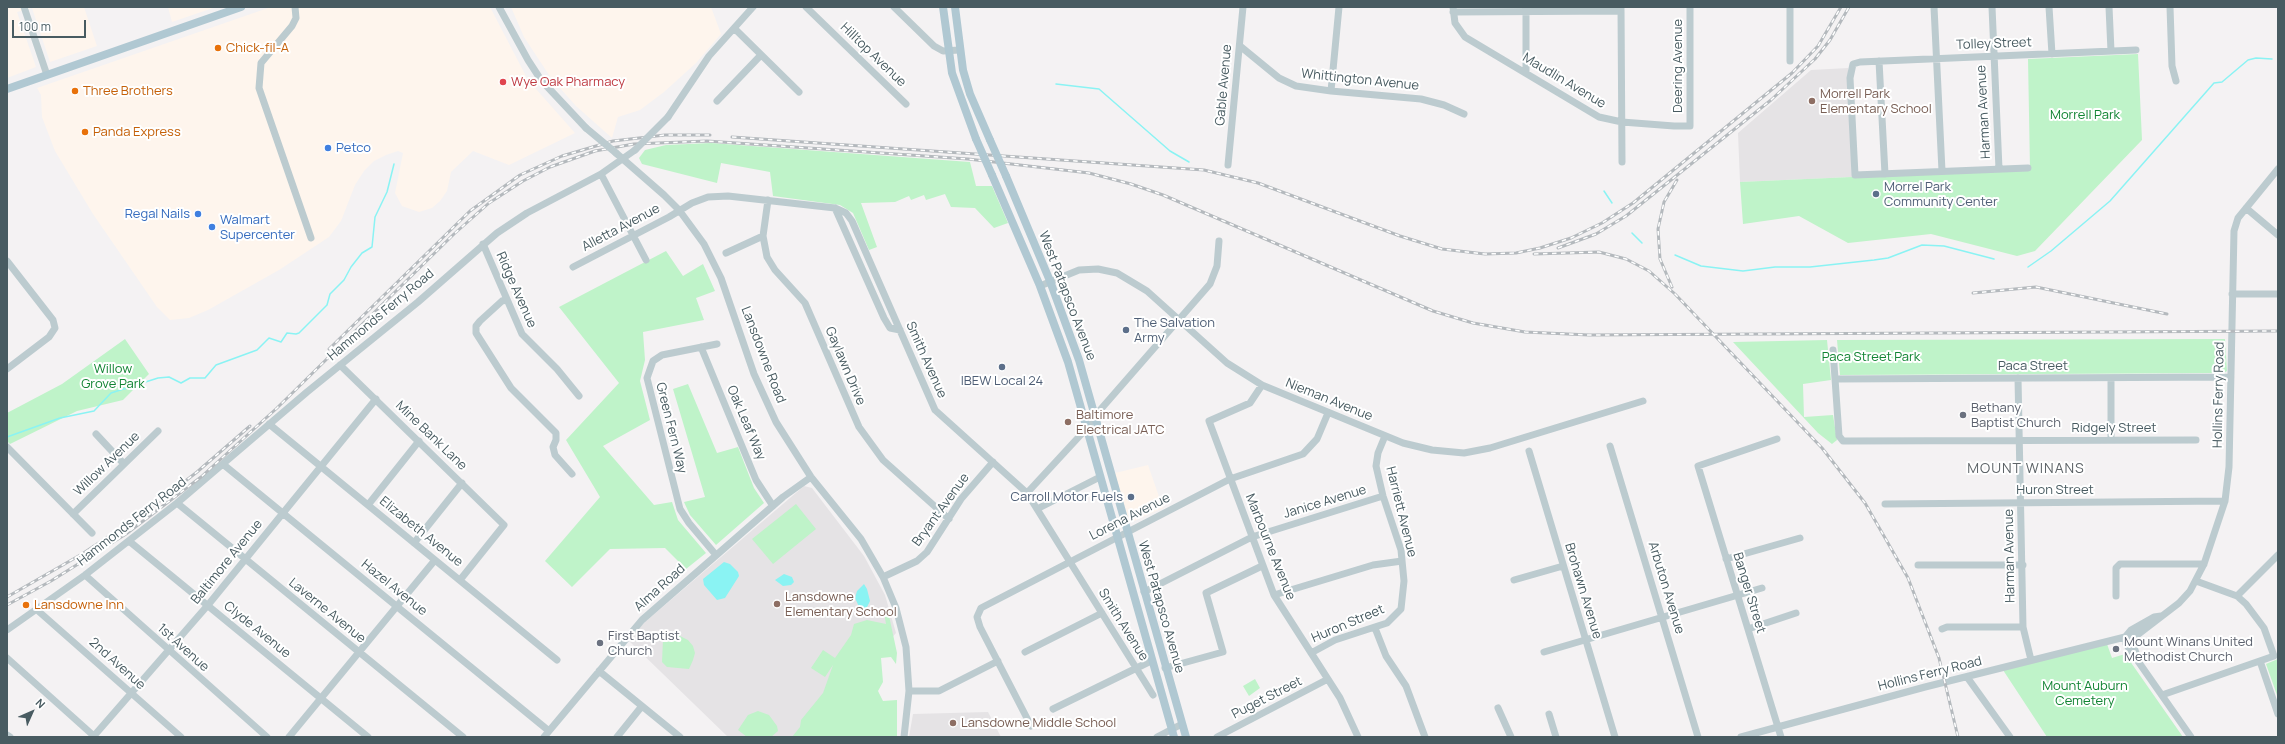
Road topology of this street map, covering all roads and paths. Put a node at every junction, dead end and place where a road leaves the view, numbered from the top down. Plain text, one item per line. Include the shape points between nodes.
1 (24, 7) edge
2 (241, 7) edge
3 (295, 7) edge
4 (499, 7) edge
5 (504, 7) edge
6 (754, 7) edge
7 (806, 7) edge
8 (894, 7) edge
9 (943, 7) edge
10 (955, 7) edge
11 (1244, 7) edge
12 (1340, 7) edge
13 (1690, 7) edge
14 (1790, 7) edge
15 (1934, 7) edge
16 (1992, 7) edge
17 (2049, 7) edge
18 (2109, 7) edge
19 (2170, 7) edge
20 (1453, 9) edge
21 (1526, 9) edge
22 (1621, 9) edge
23 (509, 25) junction
24 (735, 29) junction
25 (1240, 46) junction
26 (959, 50) junction
27 (2136, 50) dead end
28 (2111, 51) junction
29 (948, 52) junction
30 (2052, 54) junction
31 (761, 55) junction
32 (1994, 56) junction
33 (1937, 59) junction
34 (1790, 61) dead end
35 (1879, 61) junction
36 (1526, 73) junction
37 (46, 75) junction
38 (2176, 81) dead end
39 (7, 88) edge
40 (1332, 91) junction
41 (799, 92) dead end
42 (716, 101) dead end
43 (906, 104) dead end
44 (1464, 114) dead end
45 (1622, 122) junction
46 (1690, 126) joint
47 (624, 160) junction
48 (1622, 162) dead end
49 (1228, 165) dead end
50 (2028, 168) dead end
51 (1999, 169) junction
52 (2278, 169) edge
53 (1942, 171) junction
54 (601, 174) junction
55 (1885, 174) junction
56 (768, 200) junction
57 (2246, 208) junction
58 (679, 210) junction
59 (2278, 235) edge
60 (633, 236) junction
61 (763, 236) junction
62 (311, 238) dead end
63 (1219, 241) dead end
64 (483, 244) junction
65 (726, 253) dead end
66 (646, 260) dead end
67 (7, 261) edge
68 (573, 267) dead end
69 (1050, 281) junction
70 (1040, 286) junction
71 (2232, 294) junction
72 (2278, 294) edge
73 (506, 300) junction
74 (1180, 321) junction
75 (717, 344) dead end
76 (701, 347) junction
77 (1833, 350) dead end
78 (340, 365) junction
79 (7, 370) edge
80 (2232, 377) junction
81 (2018, 378) junction
82 (2111, 378) junction
83 (1835, 379) junction
84 (1262, 385) junction
85 (579, 396) dead end
86 (376, 399) junction
87 (1643, 401) dead end
88 (1328, 413) junction
89 (1094, 417) junction
90 (269, 424) junction
91 (1087, 428) junction
92 (158, 431) dead end
93 (96, 434) dead end
94 (1385, 436) junction
95 (1777, 439) dead end
96 (2111, 440) junction
97 (2196, 440) dead end
98 (419, 441) junction
99 (2019, 441) junction
100 (1610, 446) dead end
101 (7, 447) edge
102 (1529, 452) dead end
103 (993, 462) junction
104 (124, 464) junction
105 (224, 465) junction
106 (321, 467) junction
107 (572, 474) dead end
108 (811, 476) junction
109 (1100, 477) junction
110 (1230, 479) junction
111 (462, 483) junction
112 (1027, 493) junction
113 (1383, 496) junction
114 (2225, 501) junction
115 (177, 503) junction
116 (2022, 503) junction
117 (1885, 504) dead end
118 (368, 505) junction
119 (773, 506) junction
120 (1037, 509) junction
121 (284, 513) junction
122 (73, 514) junction
123 (948, 519) junction
124 (1127, 531) junction
125 (92, 533) dead end
126 (1116, 537) junction
127 (1252, 537) junction
128 (1800, 538) dead end
129 (129, 542) junction
130 (414, 543) junction
131 (716, 555) junction
132 (2278, 555) edge
133 (245, 559) junction
134 (1726, 559) junction
135 (435, 560) junction
136 (1070, 561) junction
137 (1402, 561) junction
138 (2204, 564) junction
139 (1918, 565) dead end
140 (2023, 565) junction
141 (1262, 566) junction
142 (1564, 566) junction
143 (84, 575) junction
144 (883, 577) junction
145 (460, 580) junction
146 (1514, 580) dead end
147 (2196, 581) junction
148 (1762, 588) dead end
149 (1144, 592) junction
150 (1274, 595) junction
151 (1404, 595) joint
152 (1737, 595) junction
153 (2116, 596) dead end
154 (2236, 596) junction
155 (208, 605) junction
156 (397, 606) junction
157 (36, 609) junction
158 (1796, 613) dead end
159 (1102, 614) junction
160 (2161, 616) junction
161 (1662, 617) junction
162 (2023, 627) junction
163 (1375, 628) junction
164 (1748, 629) junction
165 (1942, 629) dead end
166 (7, 630) edge
167 (2126, 636) junction
168 (2136, 636) junction
169 (1586, 640) junction
170 (169, 651) junction
171 (1025, 652) dead end
172 (1544, 652) dead end
173 (359, 653) junction
174 (1311, 653) junction
175 (7, 658) edge
176 (557, 660) dead end
177 (2031, 660) junction
178 (998, 661) junction
179 (1151, 661) junction
180 (2260, 661) junction
181 (2139, 662) junction
182 (1136, 668) junction
183 (1165, 668) junction
184 (598, 671) junction
185 (1967, 677) junction
186 (1328, 679) junction
187 (909, 691) junction
188 (131, 693) junction
189 (1153, 695) dead end
190 (2162, 695) junction
191 (321, 698) junction
192 (642, 706) junction
193 (1498, 708) dead end
194 (1053, 709) dead end
195 (1549, 714) dead end
196 (2278, 714) edge
197 (1182, 724) junction
198 (1031, 726) dead end
199 (1778, 727) junction
200 (549, 731) junction
201 (1172, 733) edge
202 (7, 735) edge
203 (10, 737) edge
204 (94, 737) edge
205 (181, 737) edge
206 (267, 737) edge
207 (289, 737) edge
208 (368, 737) edge
209 (463, 737) edge
210 (544, 737) edge
211 (617, 737) edge
212 (680, 737) edge
213 (904, 737) edge
214 (1156, 737) edge
215 (1186, 737) edge
216 (1217, 737) edge
217 (1358, 737) edge
218 (1425, 737) edge
219 (1511, 737) edge
220 (1556, 737) edge
221 (1615, 737) edge
222 (1698, 737) edge
223 (1741, 737) edge
224 (1781, 737) edge
225 (2010, 737) edge
226 (2190, 737) edge

1 - 37 street
2 - 37 main road
3 - 62 street via 296,18 292,26 261,63 259,88
4 - 23 street, Lansdowne Road
5 - 23 street, Lansdowne Road
6 - 24 street, Hammonds Ferry Road
7 - 43 street, Hilltop Avenue
8 - 29 street via 934,46
9 - 29 main road, West Patapsco Avenue
10 - 26 main road, West Patapsco Avenue
11 - 25 street, Gable Avenue
12 - 40 street
13 - 46 street, Deering Avenue
14 - 34 street
15 - 33 street
16 - 32 street, Harman Avenue
17 - 30 street
18 - 28 street
19 - 38 street via 2172,66
20 - 21 street
20 - 36 street, Maudlin Avenue via 1458,29 1465,37
21 - 22 street
21 - 36 street
22 - 45 street
23 - 47 street, Lansdowne Road, bridge via 541,80 586,128
24 - 31 street
24 - 47 street, Hammonds Ferry Road, bridge via 709,56 668,117
25 - 40 street, Whittington Avenue via 1284,82
25 - 49 street, Gable Avenue
26 - 29 street
26 - 69 main road, West Patapsco Avenue, bridge via 970,94
27 - 28 street, Tolley Street
28 - 30 street, Tolley Street
29 - 70 main road, West Patapsco Avenue, bridge via 959,97
30 - 32 street, Tolley Street
31 - 41 street
31 - 42 street
32 - 33 street, Tolley Street
32 - 51 street, Harman Avenue
33 - 35 street, Tolley Street
33 - 53 street
35 - 55 street
35 - 55 street, Tolley Street via 1853,64 1850,78 1855,175
36 - 45 street, Maudlin Avenue via 1599,117
37 - 39 main road
40 - 44 street, Whittington Avenue via 1427,100
45 - 46 street, Maudlin Avenue
45 - 48 street
47 - 54 street, Hammonds Ferry Road
47 - 58 street, Lansdowne Road
50 - 51 street
51 - 53 street
52 - 57 street, Hollins Ferry Road
53 - 55 street
54 - 60 street
54 - 64 street, Hammonds Ferry Road via 527,213
56 - 58 street via 717,195 700,199
56 - 61 street, Gaylawn Drive
56 - 103 street, Smith Avenue via 835,208 884,318 890,328 900,330 935,410
57 - 59 street
57 - 71 street, Hollins Ferry Road via 2238,218 2234,231
58 - 60 street, Alletta Avenue
58 - 108 street, Lansdowne Road via 712,259 728,296 763,397 792,449
60 - 66 street
60 - 68 street, Alletta Avenue
61 - 65 street
61 - 123 street, Gaylawn Drive via 770,264 799,295 810,313 853,415 866,438 883,460
63 - 74 street via 1213,279
64 - 73 street, Ridge Avenue
64 - 78 street, Hammonds Ferry Road via 418,302
67 - 79 street via 49,315 55,328 49,337
69 - 70 street, Nieman Avenue
69 - 74 street, Nieman Avenue via 1084,269 1117,273 1139,285
69 - 89 main road, West Patapsco Avenue via 1079,360
70 - 91 main road, West Patapsco Avenue via 1068,362
71 - 72 street
71 - 80 street, Hollins Ferry Road
73 - 85 street, Ridge Avenue via 522,334 557,369
73 - 107 street via 480,321 476,326 476,333 511,388 556,433 553,447 555,455
74 - 84 street, Nieman Avenue via 1227,363
74 - 89 street
75 - 76 street, Green Fern Way
76 - 119 street, Oak Leaf Way via 756,480
76 - 131 street, Green Fern Way via 662,355 653,361 647,378 680,509
77 - 83 street
78 - 86 street, Mine Bank Lane
78 - 90 street, Hammonds Ferry Road
80 - 82 street, Paca Street
80 - 114 street, Hollins Ferry Road via 2229,466
81 - 82 street, Paca Street
81 - 83 street, Paca Street
81 - 99 street, Harman Avenue
82 - 96 street
83 - 99 street, Ridgely Street via 1841,440
84 - 88 street, Nieman Avenue
84 - 110 street, Marbourne Avenue via 1250,403 1209,421
86 - 98 street, Mine Bank Lane
86 - 106 street, Baltimore Avenue
87 - 94 street, Nieman Avenue via 1490,448 1464,453 1425,449
88 - 94 street, Nieman Avenue
88 - 110 street, Lorena Avenue via 1317,439 1303,454
89 - 91 street
89 - 124 main road, West Patapsco Avenue
90 - 105 street, Hammonds Ferry Road
90 - 106 street, Elizabeth Avenue
91 - 109 main road, West Patapsco Avenue
91 - 112 street
92 - 104 street, Willow Avenue
93 - 104 street
94 - 113 street, Harriett Avenue via 1376,466
95 - 134 street, Banger Street via 1698,466
96 - 97 street, Ridgely Street
96 - 99 street, Ridgely Street
98 - 111 street, Mine Bank Lane
98 - 118 street
99 - 116 street, Harman Avenue
100 - 161 street, Arbuton Avenue
101 - 122 street
102 - 142 street, Brohawn Avenue
103 - 112 street, Smith Avenue
103 - 123 street, Bryant Avenue
104 - 122 street, Willow Avenue
105 - 115 street, Hammonds Ferry Road
105 - 121 street, Hazel Avenue
106 - 118 street, Elizabeth Avenue
106 - 121 street, Baltimore Avenue
108 - 119 street, Alma Road
108 - 144 street, Lansdowne Road via 861,539
109 - 120 street
109 - 126 main road, West Patapsco Avenue
110 - 124 street, Lorena Avenue
110 - 127 street, Marbourne Avenue
111 - 130 street
111 - 145 street, Mine Bank Lane via 504,525
112 - 120 street, Smith Avenue
113 - 127 street, Janice Avenue
113 - 137 street, Harriett Avenue via 1398,540
114 - 116 street, Huron Street
114 - 138 street, Hollins Ferry Road
115 - 129 street, Hammonds Ferry Road
115 - 133 street, Laverne Avenue
116 - 117 street, Huron Street
116 - 140 street, Harman Avenue
118 - 130 street, Elizabeth Avenue
119 - 131 street, Alma Road
120 - 136 street, Smith Avenue
121 - 133 street, Baltimore Avenue
121 - 156 street, Hazel Avenue
122 - 125 street
123 - 144 street, Bryant Avenue via 936,541 922,557
124 - 126 street, Lorena Avenue
124 - 149 main road, West Patapsco Avenue
126 - 136 street, Lorena Avenue
126 - 179 main road, West Patapsco Avenue
127 - 141 street, Marbourne Avenue
127 - 149 street, Janice Avenue
128 - 134 street
129 - 143 street, Hammonds Ferry Road
129 - 155 street, Clyde Avenue
130 - 135 street, Elizabeth Avenue
131 - 184 street, Alma Road via 642,620
132 - 154 street
133 - 155 street, Baltimore Avenue
133 - 173 street, Laverne Avenue
134 - 152 street, Banger Street
135 - 145 street, Elizabeth Avenue
135 - 156 street
136 - 159 street, Smith Avenue
136 - 178 street, Lorena Avenue via 981,608 978,621
137 - 150 street via 1373,565
137 - 151 street, Harriett Avenue
138 - 147 street, Hollins Ferry Road
138 - 153 street via 2118,566
139 - 140 street
140 - 162 street, Harman Avenue
141 - 150 street, Marbourne Avenue
141 - 183 street via 1206,593 1223,652
142 - 146 street
142 - 169 street, Brohawn Avenue
143 - 157 street, Hammonds Ferry Road
143 - 170 street, 1st Avenue
144 - 187 street, Lansdowne Road via 896,608 906,647
145 - 176 street, Elizabeth Avenue
147 - 154 street
147 - 160 street, Hollins Ferry Road via 2182,600
148 - 152 street
149 - 183 main road, West Patapsco Avenue
150 - 174 street, Marbourne Avenue
151 - 163 street, Huron Street via 1402,609 1387,623
152 - 161 street
152 - 164 street, Banger Street
154 - 180 street via 2260,620 2274,656
155 - 170 street, Baltimore Avenue
155 - 191 street, Clyde Avenue
156 - 173 street
156 - 200 street, Hazel Avenue
157 - 166 street, Hammonds Ferry Road
157 - 188 street, 2nd Avenue
158 - 164 street
159 - 171 street
159 - 182 street, Smith Avenue
160 - 167 street, Hollins Ferry Road via 2134,628
160 - 168 street, Hollins Ferry Road
161 - 169 street
161 - 222 street, Arbuton Avenue
162 - 165 street
162 - 177 street, Harman Avenue
163 - 174 street, Huron Street via 1335,640
163 - 218 street via 1380,646 1406,686
164 - 199 street, Banger Street
167 - 168 street, Hollins Ferry Road
167 - 177 street, Hollins Ferry Road
167 - 181 street via 2127,647
168 - 181 street via 2134,647
169 - 172 street
169 - 221 street, Brohawn Avenue
170 - 188 street, Baltimore Avenue
170 - 206 street, 1st Avenue
173 - 191 street
173 - 209 street, Laverne Avenue
174 - 186 street, Marbourne Avenue
175 - 204 street
177 - 185 street, Hollins Ferry Road
178 - 187 street via 939,691
178 - 198 street, Lorena Avenue
179 - 182 street
179 - 201 main road, West Patapsco Avenue
180 - 190 street
180 - 196 street
181 - 190 street
182 - 189 street, Smith Avenue
182 - 194 street
183 - 197 main road, West Patapsco Avenue
184 - 192 street
184 - 200 street, Alma Road
185 - 199 street, Hollins Ferry Road
185 - 225 street
186 - 216 street, Puget Street
186 - 217 street, Marbourne Avenue via 1348,713
187 - 213 street, Lansdowne Road
188 - 204 street, Baltimore Avenue
188 - 205 street, 2nd Avenue
190 - 226 street
191 - 207 street
191 - 208 street, Clyde Avenue
192 - 211 street
192 - 212 street
193 - 219 street
195 - 220 street
197 - 201 street
197 - 215 main road, West Patapsco Avenue
199 - 223 street, Hollins Ferry Road
199 - 224 street, Banger Street
200 - 210 street, Alma Road
201 - 214 street
202 - 203 street

